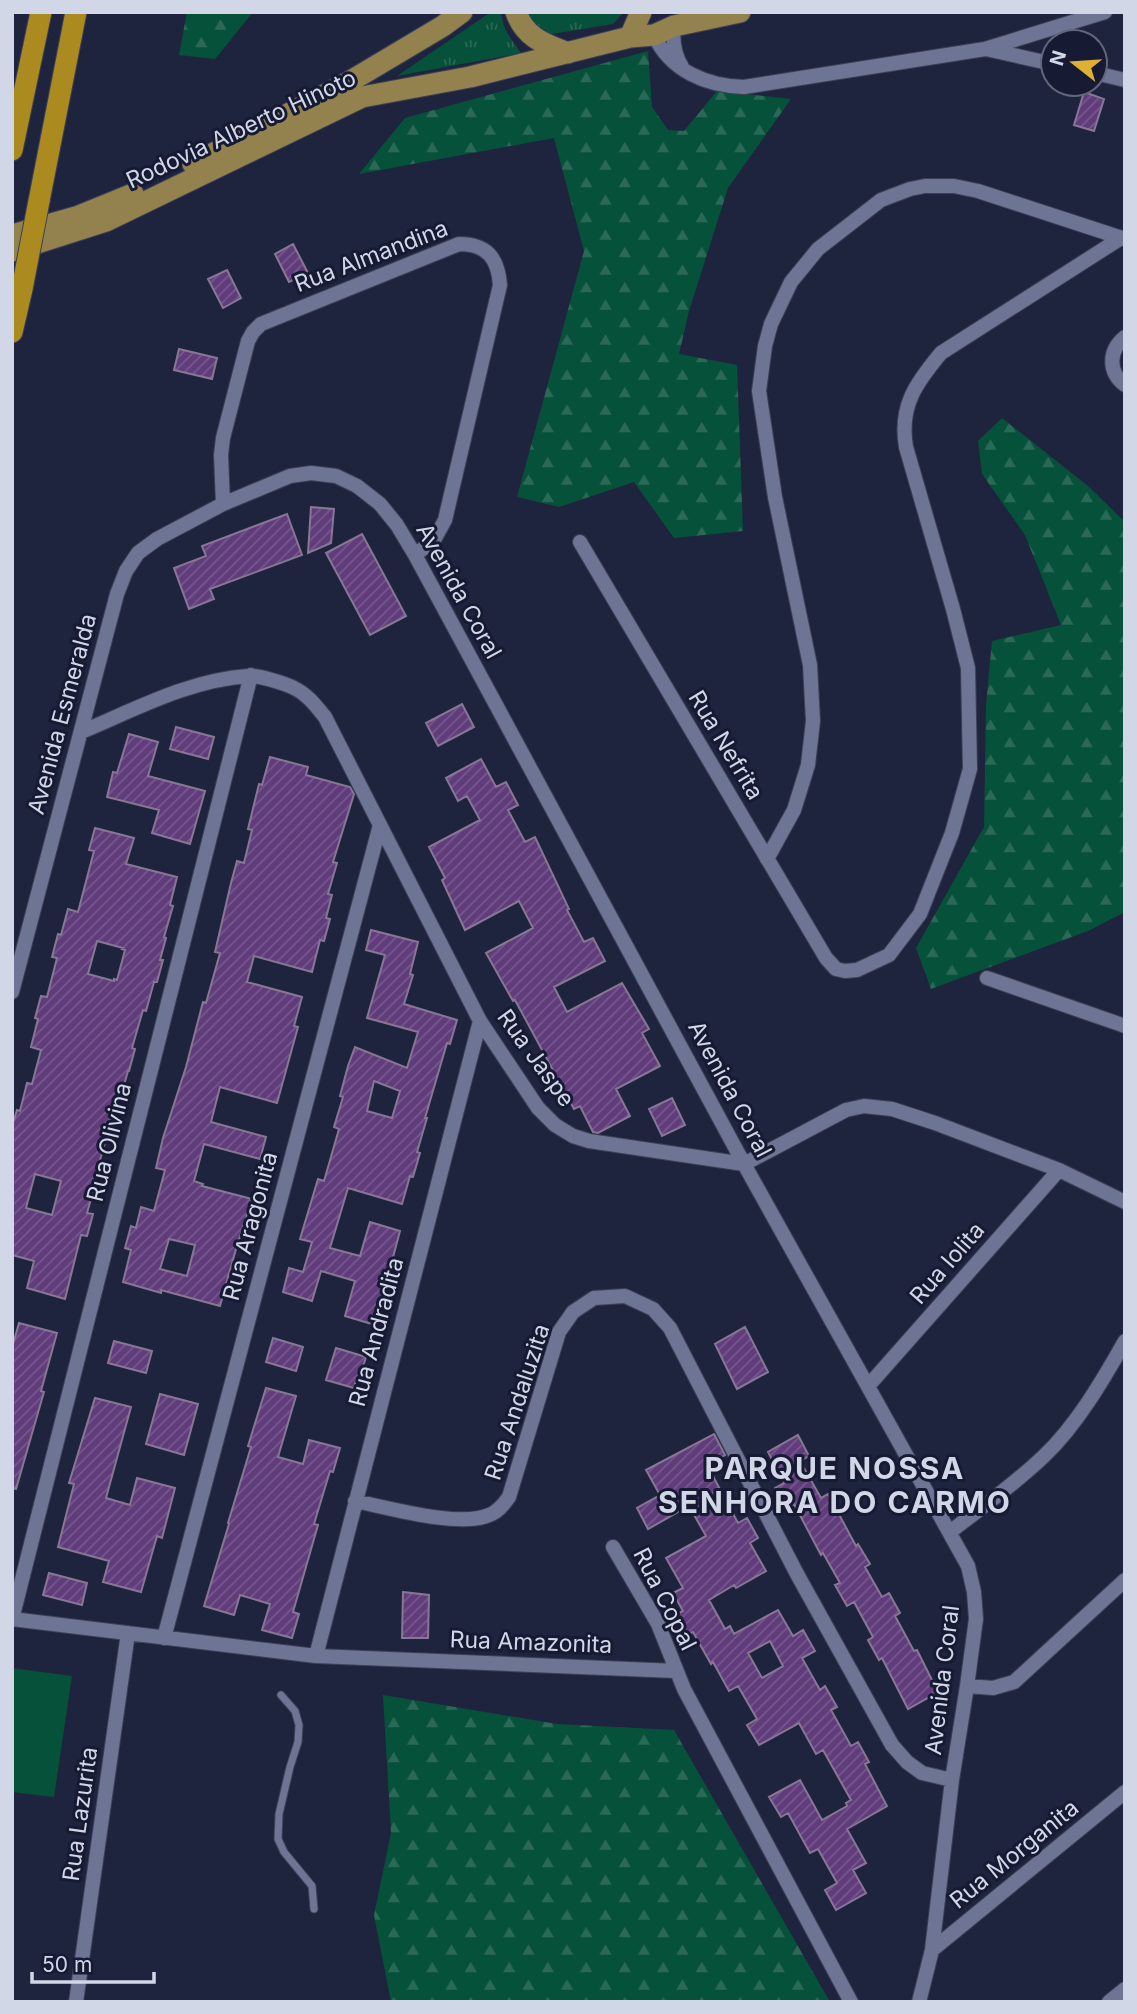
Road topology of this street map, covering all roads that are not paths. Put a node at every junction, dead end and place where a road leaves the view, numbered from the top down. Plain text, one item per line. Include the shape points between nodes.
1 (27, 12) edge
2 (41, 12) edge
3 (76, 12) edge
4 (462, 12) edge
5 (516, 12) edge
6 (641, 12) edge
7 (739, 12) edge
8 (1105, 12) edge
9 (449, 19) edge
10 (674, 26) junction
11 (654, 35) junction
12 (630, 37) junction
13 (985, 49) junction
14 (568, 53) junction
15 (1039, 61) edge
16 (29, 71) junction
17 (685, 71) junction
18 (12, 149) edge
19 (12, 235) edge
20 (1123, 239) edge
21 (12, 251) edge
22 (12, 332) edge
23 (1125, 337) edge
24 (1125, 385) edge
25 (223, 504) junction
26 (580, 542) dead end
27 (415, 555) junction
28 (126, 571) joint
29 (251, 675) junction
30 (81, 732) junction
31 (380, 825) junction
32 (767, 859) junction
33 (987, 978) dead end
34 (12, 992) edge
35 (480, 1021) junction
36 (1125, 1026) edge
37 (744, 1164) junction
38 (1059, 1170) junction
39 (1125, 1202) edge
40 (1125, 1341) edge
41 (869, 1385) junction
42 (355, 1501) junction
43 (950, 1532) junction
44 (613, 1547) dead end
45 (1125, 1580) edge
46 (12, 1619) edge
47 (128, 1633) junction
48 (164, 1638) junction
49 (316, 1656) junction
50 (676, 1671) junction
51 (967, 1686) junction
52 (281, 1695) dead end
53 (952, 1780) junction
54 (1125, 1792) edge
55 (314, 1909) dead end
56 (932, 1950) junction
57 (1125, 1989) edge
58 (76, 2002) edge
59 (851, 2002) edge
60 (919, 2002) edge
61 (1109, 2002) edge

1 - 16 highway
2 - 16 highway
3 - 22 highway, bridge
4 - 9 main road, Rodovia Alberto Hinoto
5 - 14 main road via 532,36
6 - 12 main road
7 - 10 main road, Rodovia Alberto Hinoto
8 - 13 street
9 - 19 main road, Rodovia Alberto Hinoto via 349,82 145,189 79,216
10 - 11 main road, Rodovia Alberto Hinoto
10 - 17 street via 673,46
11 - 12 main road, Rodovia Alberto Hinoto
11 - 17 street via 670,59
12 - 14 main road, Rodovia Alberto Hinoto
13 - 15 street
13 - 17 street via 744,87 718,85
14 - 21 main road, Rodovia Alberto Hinoto via 362,97 106,221
16 - 18 highway
20 - 32 street via 978,191 925,186 881,200 818,249 791,282 771,324 759,391 775,497 810,665 813,721 808,765 794,810
20 - 32 street, Rua Nefrita via 942,353 910,397 904,435 968,668 970,769 952,833 920,914 888,955 857,970 836,969
23 - 24 street via 1116,345 1112,359 1114,373
25 - 27 street, Avenida Coral via 290,476 336,476 380,504
25 - 27 street, Rua Almandina via 223,438 253,332 261,324 459,244 474,244 494,258 500,285 445,520 434,540
25 - 28 street, Avenida Coral via 157,539 138,553
26 - 32 street, Rua Nefrita
27 - 37 street, Avenida Coral
28 - 30 street, Avenida Esmeralda
29 - 30 street, Rua Jaspe via 176,692
29 - 31 street, Rua Jaspe via 295,688 325,717
29 - 46 street, Rua Olivina
30 - 34 street, Avenida Esmeralda
31 - 35 street, Rua Jaspe
31 - 48 street, Rua Aragonita
33 - 36 street
35 - 37 street, Rua Jaspe via 538,1108 573,1136
35 - 42 street, Rua Andradita
37 - 38 street via 846,1110 863,1106 892,1109 935,1123
37 - 41 street, Avenida Coral
38 - 39 street
38 - 41 street, Rua Iolita
40 - 43 street via 1045,1455
41 - 43 street, Avenida Coral
42 - 49 street, Rua Andradita
42 - 53 street, Rua Andaluzita via 453,1520 490,1515 509,1497 559,1332 573,1312 594,1298 625,1296 653,1309 670,1328 892,1745 922,1773
43 - 51 street, Avenida Coral via 968,1566 974,1592
44 - 50 street, Rua Copal via 657,1625
45 - 51 street via 1014,1682 993,1688
46 - 47 street, Rua Amazonita
47 - 48 street, Rua Amazonita
47 - 58 street, Rua Lazurita
48 - 49 street, Rua Amazonita
49 - 50 street, Rua Amazonita
50 - 59 street
51 - 53 street, Avenida Coral
52 - 55 lane via 295,1711 299,1725 279,1814 278,1839 312,1886
53 - 56 street, Avenida Coral
54 - 56 street, Rua Morganita
56 - 60 street, Avenida Coral
57 - 61 street

